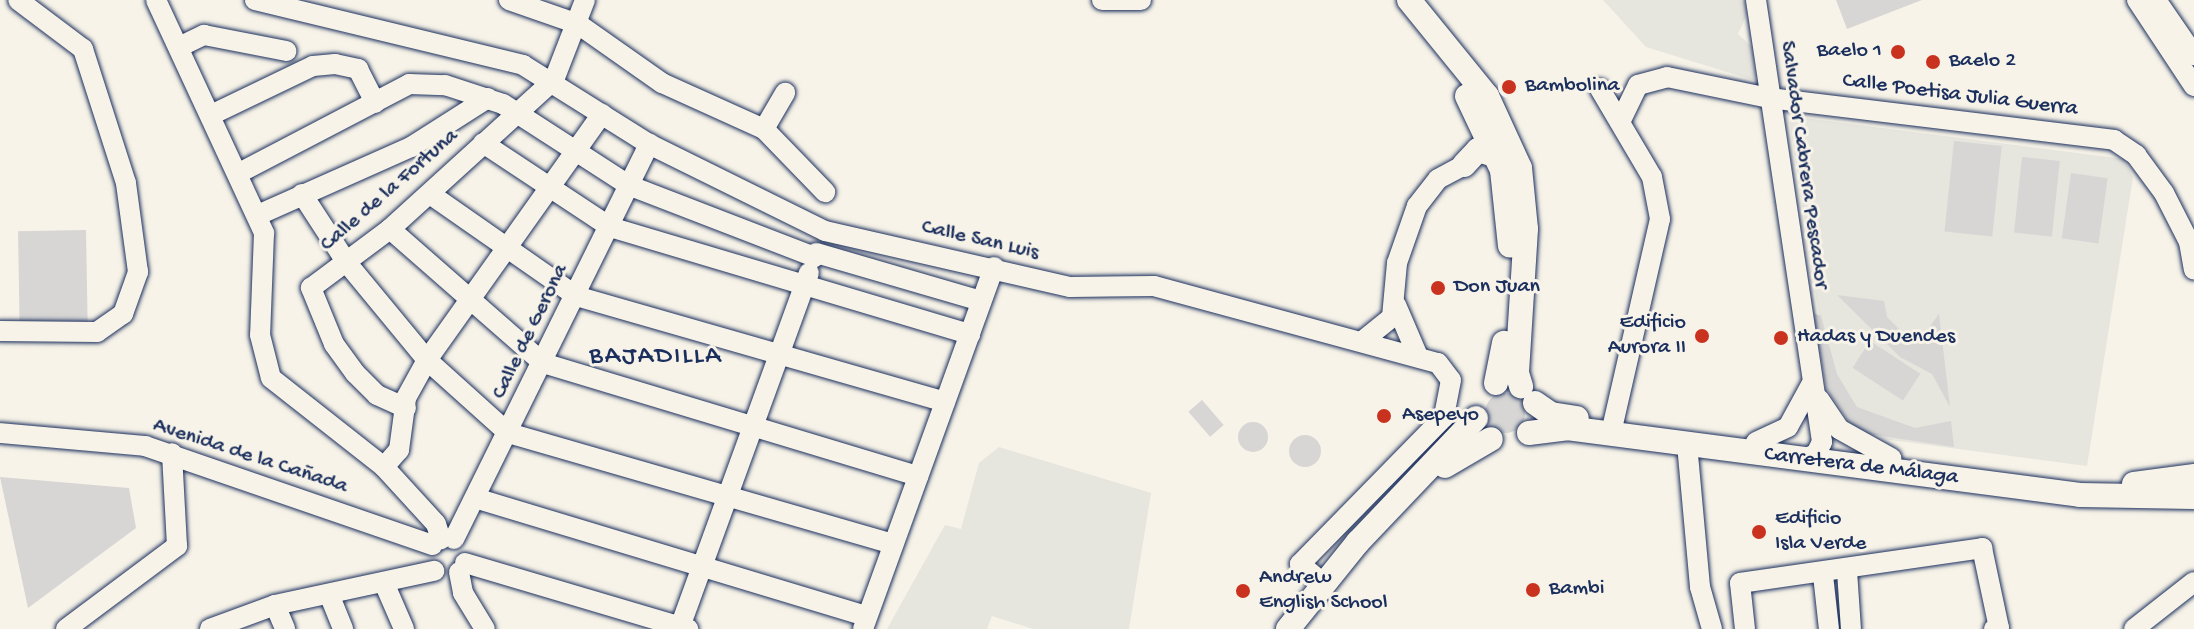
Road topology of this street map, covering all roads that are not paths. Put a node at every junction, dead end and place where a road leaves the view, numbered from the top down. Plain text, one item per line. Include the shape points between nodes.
1 (18, 0) edge
2 (156, 0) edge
3 (255, 0) edge
4 (509, 0) edge
5 (585, 0) edge
6 (1102, 0) edge
7 (1141, 0) edge
8 (1391, 0) edge
9 (1409, 0) edge
10 (1756, 0) edge
11 (2149, 4) edge
12 (578, 24) junction
13 (179, 47) junction
14 (286, 51) dead end
15 (2194, 55) edge
16 (554, 80) junction
17 (2194, 86) edge
18 (1600, 89) dead end
19 (785, 93) dead end
20 (488, 98) junction
21 (1769, 98) junction
22 (375, 103) junction
23 (1487, 111) junction
24 (518, 112) junction
25 (602, 114) junction
26 (211, 115) junction
27 (1621, 120) junction
28 (764, 129) junction
29 (483, 143) junction
30 (649, 144) junction
31 (1496, 151) junction
32 (578, 155) junction
33 (1469, 162) junction
34 (239, 173) junction
35 (628, 185) junction
36 (1515, 188) junction
37 (552, 192) junction
38 (825, 192) dead end
39 (302, 194) junction
40 (430, 194) junction
41 (258, 215) junction
42 (610, 227) junction
43 (390, 229) junction
44 (825, 231) junction
45 (508, 252) junction
46 (816, 255) junction
47 (347, 263) junction
48 (994, 267) junction
49 (2194, 270) edge
50 (805, 285) junction
51 (576, 296) junction
52 (981, 301) junction
53 (471, 305) junction
54 (1396, 305) junction
55 (0, 331) edge
56 (970, 334) junction
57 (1365, 339) junction
58 (780, 353) junction
59 (1417, 354) junction
60 (427, 360) junction
61 (543, 363) junction
62 (1496, 383) junction
63 (1811, 385) junction
64 (1528, 394) junction
65 (945, 402) junction
66 (406, 408) junction
67 (1476, 418) junction
68 (754, 424) junction
69 (1613, 424) junction
70 (0, 433) edge
71 (508, 433) junction
72 (1529, 433) junction
73 (1491, 439) junction
74 (1756, 442) junction
75 (1687, 444) junction
76 (172, 453) junction
77 (1812, 454) junction
78 (1891, 458) junction
79 (384, 467) junction
80 (918, 476) junction
81 (2194, 476) edge
82 (728, 495) junction
83 (2194, 497) edge
84 (475, 498) junction
85 (2168, 499) junction
86 (2194, 512) edge
87 (442, 541) junction
88 (893, 544) junction
89 (702, 565) junction
90 (462, 567) junction
91 (434, 571) junction
92 (1847, 571) junction
93 (1823, 575) junction
94 (2194, 582) edge
95 (1324, 584) junction
96 (385, 585) junction
97 (329, 594) junction
98 (275, 605) junction
99 (865, 622) edge
100 (684, 628) edge
101 (66, 629) edge
102 (210, 629) edge
103 (285, 629) edge
104 (343, 629) edge
105 (404, 629) edge
106 (485, 629) edge
107 (1288, 629) edge
108 (1305, 629) edge
109 (1712, 629) edge
110 (1745, 629) edge
111 (1829, 629) edge
112 (1851, 629) edge
113 (1994, 629) edge
114 (2134, 629) edge

1 - 55 street via 83,49 126,183 138,272 123,314 97,332
2 - 13 street
3 - 16 street, Calle San Luis via 523,65
4 - 12 street
5 - 12 street, Calle de la Fortuna
6 - 7 street
8 - 23 main road
9 - 23 main road
10 - 21 street, Salvador Cabrera Pescador
11 - 15 street
11 - 17 street
12 - 16 street, Calle de la Fortuna
12 - 28 street via 662,83
13 - 14 street via 204,35
13 - 26 street
16 - 24 street, Calle de la Fortuna
16 - 25 street, Calle San Luis
18 - 27 street
19 - 28 street
20 - 22 street via 420,82
20 - 24 street
20 - 39 street via 411,147
21 - 27 street, Calle Poetisa Julia Guerra via 1657,78 1635,88
21 - 49 street, Calle Poetisa Julia Guerra via 2114,140 2136,155 2164,193 2189,242
21 - 63 street, Salvador Cabrera Pescador
22 - 26 street via 358,69 313,66
22 - 34 street
23 - 31 main road
23 - 33 main road
23 - 36 main road via 1513,145
24 - 29 street, Calle de la Fortuna
24 - 32 street
25 - 30 street, Calle San Luis
25 - 32 street
26 - 34 street
27 - 69 street via 1652,177 1660,219
28 - 38 street
29 - 37 street
29 - 40 street, Calle de la Fortuna
30 - 35 street, Calle de Gerona
30 - 44 street, Calle San Luis
31 - 33 main road
31 - 36 main road
32 - 35 street
32 - 37 street
33 - 36 main road
33 - 54 street via 1438,179 1404,237
34 - 41 street
35 - 42 street, Calle de Gerona
35 - 46 street
36 - 62 main road
36 - 64 main road
37 - 42 street
37 - 45 street
39 - 41 street
39 - 47 street
40 - 43 street, Calle de la Fortuna
40 - 45 street
41 - 79 street via 266,248 260,335 271,378
42 - 50 street
42 - 51 street, Calle de Gerona
43 - 47 street, Calle de la Fortuna
43 - 53 street
44 - 46 street
44 - 48 street, Calle San Luis
45 - 51 street
45 - 53 street
46 - 50 street
46 - 52 street
47 - 60 street
47 - 66 street, Calle de la Fortuna via 311,288 334,344 355,373 377,395
48 - 52 street
48 - 57 street, Calle San Luis via 1070,287 1154,286
50 - 56 street
50 - 58 street
51 - 58 street
51 - 61 street, Calle de Gerona
52 - 56 street
53 - 60 street
53 - 61 street
54 - 57 street via 1385,327
54 - 59 street
56 - 65 street
57 - 59 street, Calle San Luis
58 - 65 street
58 - 68 street
59 - 95 street, Calle San Luis via 1447,370 1451,380 1444,417 1300,564
60 - 66 street
60 - 71 street
61 - 68 street
61 - 71 street, Calle de Gerona
62 - 64 main road
62 - 67 main road via 1480,397
63 - 74 street via 1788,427
63 - 77 street, Salvador Cabrera Pescador
63 - 78 street, Salvador Cabrera Pescador via 1839,429
64 - 69 main road, Carretera de Málaga via 1551,414
64 - 72 main road
65 - 80 street
66 - 79 street via 399,450
67 - 73 main road
67 - 95 main road
68 - 80 street
68 - 82 street
69 - 74 main road, Carretera de Málaga
70 - 76 street, Avenida de la Cañada
71 - 82 street
71 - 84 street, Calle de Gerona
72 - 73 main road via 1511,443
72 - 75 main road, Carretera de Málaga via 1567,428
73 - 108 main road via 1458,455 1401,511
74 - 77 main road, Carretera de Málaga
75 - 77 main road, Carretera de Málaga
75 - 109 street via 1698,574
76 - 87 street, Avenida de la Cañada
76 - 101 street via 177,546
77 - 78 main road, Carretera de Málaga
77 - 85 main road, Carretera de Málaga via 2080,495
78 - 81 main road, Carretera de Málaga via 2129,484
79 - 87 street via 436,524
80 - 88 street
82 - 88 street
82 - 89 street
83 - 85 main road, Carretera de Málaga
84 - 87 street, Calle de Gerona
84 - 89 street
85 - 86 street
87 - 90 street via 463,546
87 - 91 street via 429,561
88 - 99 street
89 - 99 street
89 - 100 street
90 - 91 street
90 - 100 street
90 - 106 street via 463,593
91 - 96 street
92 - 93 street
92 - 112 street
92 - 113 street via 1982,548 1999,628
93 - 110 street via 1740,583
93 - 111 street
94 - 114 street
95 - 107 main road
96 - 97 street
96 - 105 street
97 - 98 street
97 - 104 street
98 - 102 street
98 - 103 street

